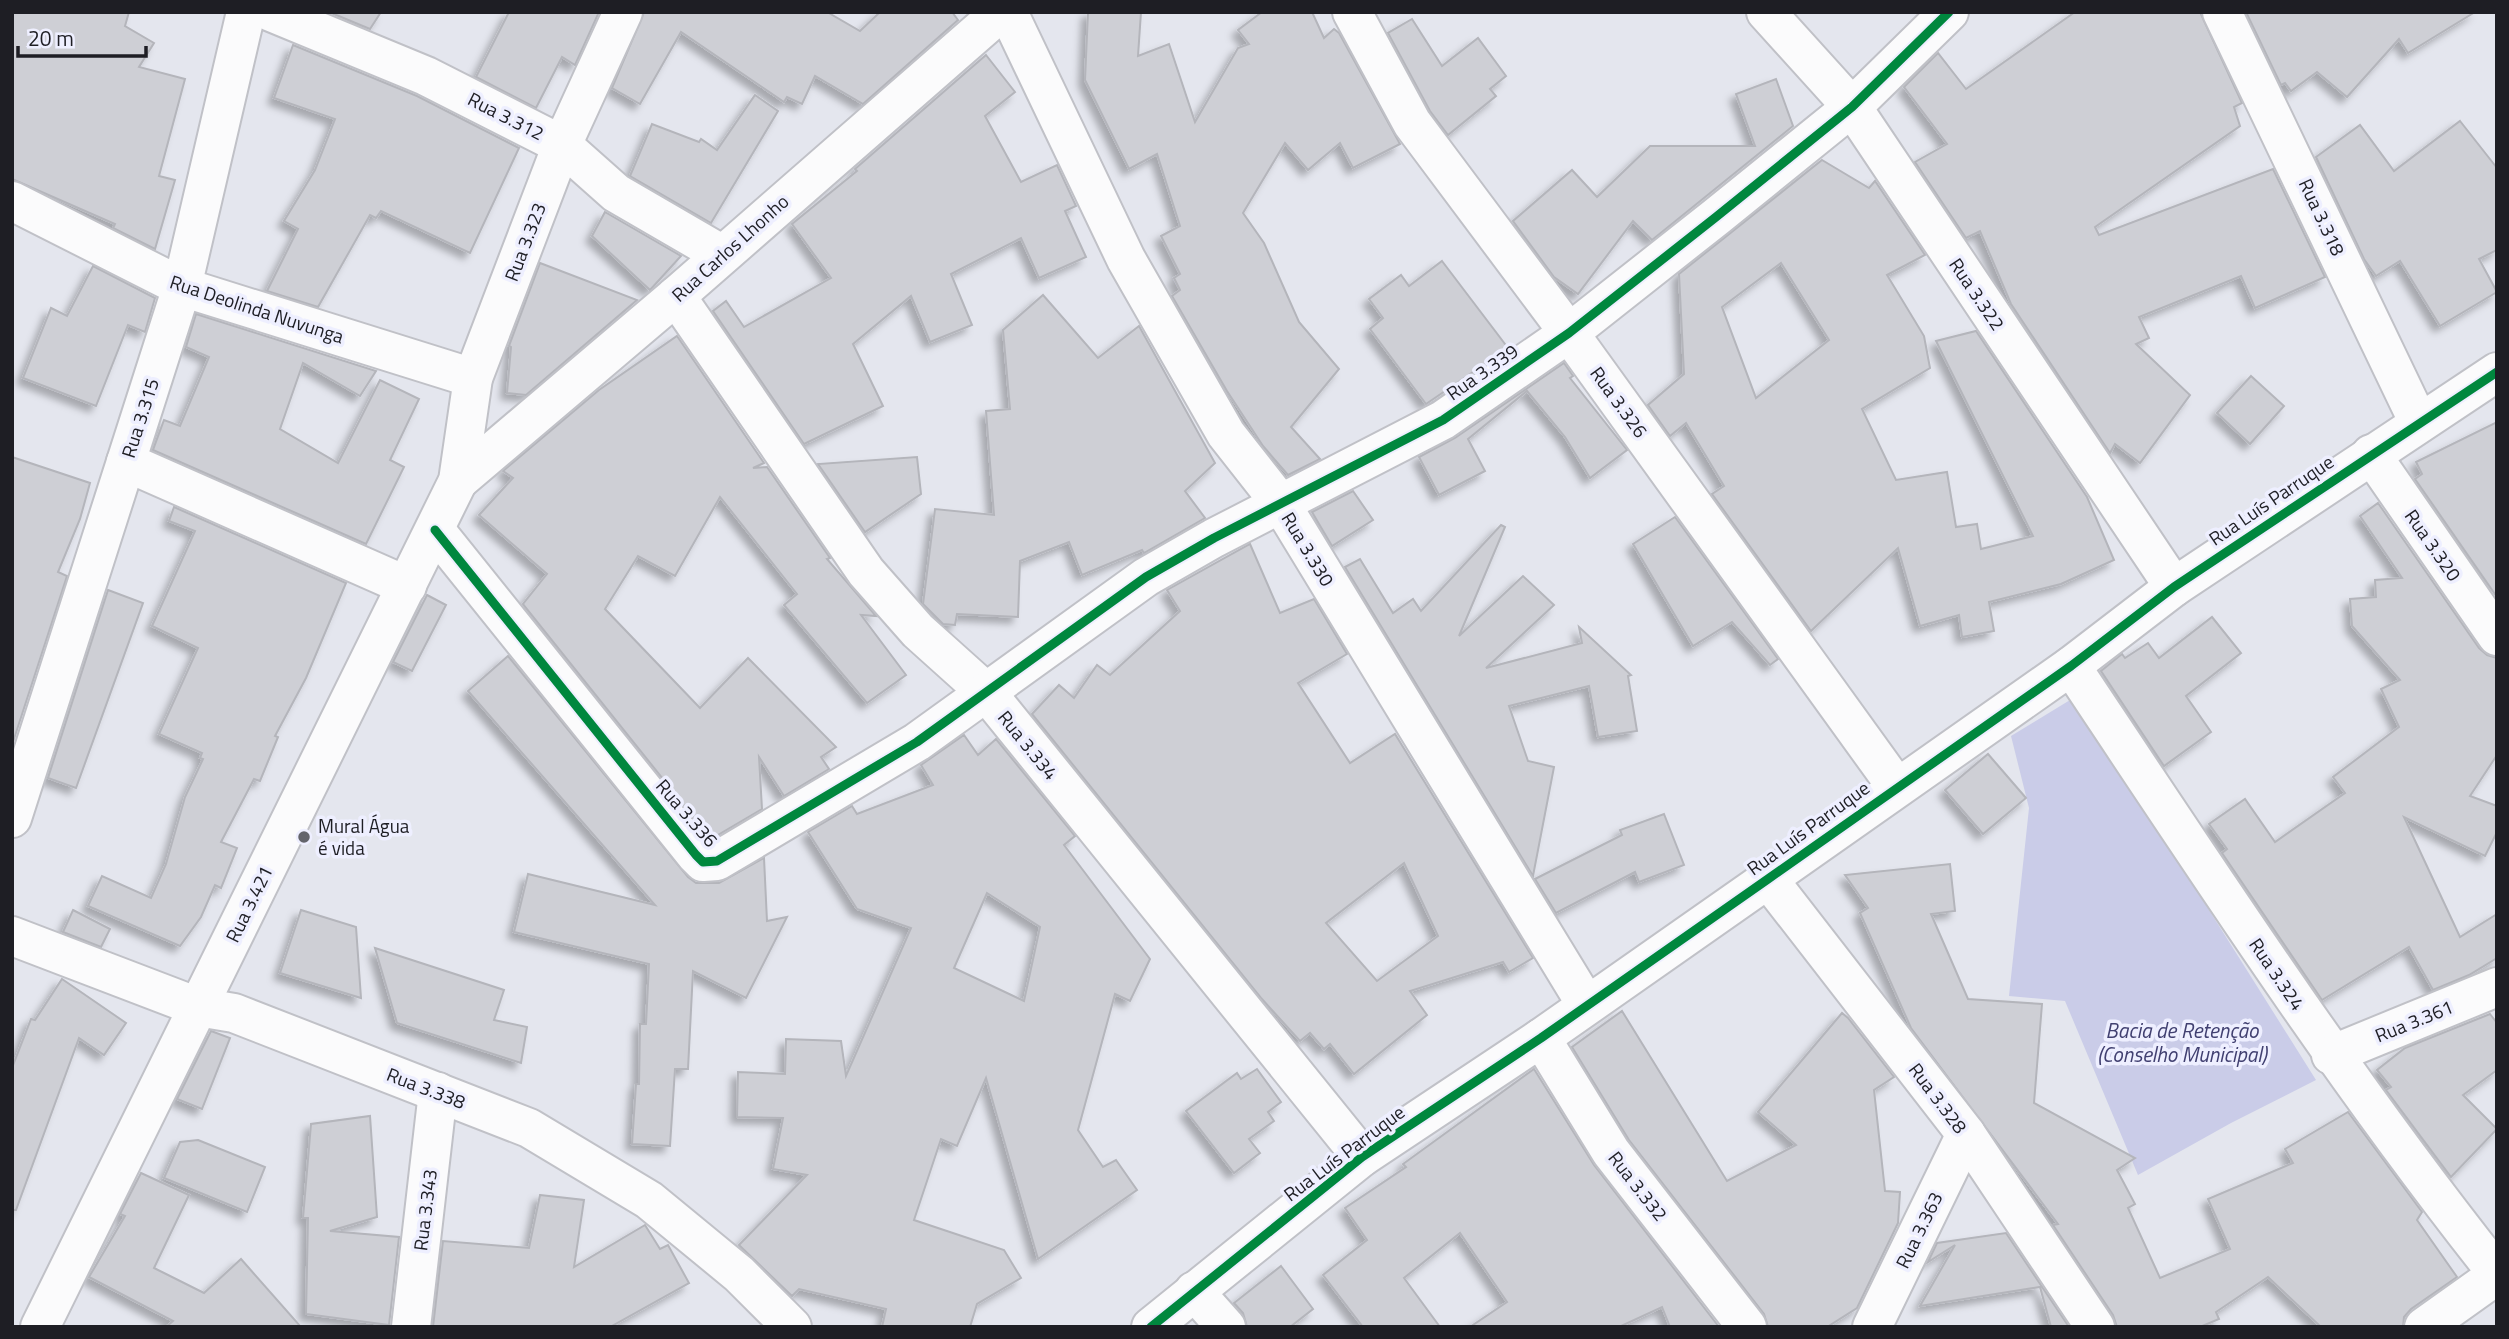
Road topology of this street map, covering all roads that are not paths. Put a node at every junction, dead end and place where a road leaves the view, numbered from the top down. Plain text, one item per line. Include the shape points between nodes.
1 (246, 12) edge
2 (271, 12) edge
3 (623, 12) edge
4 (1001, 12) edge
5 (1008, 12) edge
6 (1352, 12) edge
7 (1766, 12) edge
8 (1949, 12) edge
9 (2222, 12) edge
10 (1852, 107) junction
11 (562, 145) junction
12 (12, 201) edge
13 (720, 254) junction
14 (182, 287) junction
15 (676, 296) junction
16 (1569, 333) junction
17 (2497, 372) edge
18 (473, 378) junction
19 (2419, 423) junction
20 (2371, 454) junction
21 (126, 462) junction
22 (458, 481) junction
23 (1281, 504) junction
24 (435, 530) junction
25 (407, 586) junction
26 (2174, 587) junction
27 (2497, 636) edge
28 (2071, 666) junction
29 (987, 693) junction
30 (1896, 786) junction
31 (12, 818) edge
32 (1768, 879) junction
33 (12, 936) edge
34 (2497, 987) edge
35 (1586, 1004) junction
36 (198, 1007) junction
37 (1541, 1038) junction
38 (2331, 1055) junction
39 (439, 1093) junction
40 (1966, 1134) junction
41 (1362, 1157) junction
42 (2497, 1274) edge
43 (1194, 1291) junction
44 (40, 1327) edge
45 (411, 1327) edge
46 (792, 1327) edge
47 (1151, 1327) edge
48 (1227, 1327) edge
49 (1747, 1327) edge
50 (1872, 1327) edge
51 (2095, 1327) edge
52 (2424, 1327) edge

1 - 14 street, Rua 3.315
2 - 11 street, Rua 3.312 via 426,76
3 - 11 street, Rua 3.323
4 - 13 street, Rua Carlos Lhonho
5 - 23 street, Rua 3.330 via 1126,259 1226,434
6 - 16 street, Rua 3.326 via 1412,123
7 - 10 street, Rua 3.322
8 - 10 street, Rua 3.339
9 - 19 street, Rua 3.318
10 - 16 street, Rua 3.339
10 - 26 street, Rua 3.322
11 - 13 street, Rua 3.312 via 616,192
11 - 18 street, Rua 3.323
12 - 14 street, Rua Deolinda Nuvunga
13 - 15 street, Rua Carlos Lhonho
14 - 18 street, Rua Deolinda Nuvunga
14 - 21 street, Rua 3.315
15 - 22 street, Rua Carlos Lhonho
15 - 29 street, Rua 3.334 via 866,572 918,631
16 - 23 street, Rua 3.339 via 1443,421
16 - 30 street, Rua 3.326
17 - 19 street, Rua Luís Parruque
18 - 22 street, Rua 3.323
19 - 20 street, Rua Luís Parruque
20 - 26 street, Rua Luís Parruque
20 - 27 street, Rua 3.320
21 - 25 street
21 - 31 street, Rua 3.315
22 - 24 street, Rua 3.421
23 - 29 street, Rua 3.339 via 1146,577
23 - 35 street, Rua 3.330
24 - 25 street, Rua 3.421
24 - 29 street, Rua 3.336 via 702,862 717,861 741,847 917,742
25 - 36 street, Rua 3.421
26 - 28 street, Rua Luís Parruque
28 - 30 street, Rua Luís Parruque
28 - 38 street, Rua 3.324
29 - 41 street, Rua 3.334
30 - 32 street, Rua Luís Parruque
32 - 35 street, Rua Luís Parruque
32 - 40 street, Rua 3.328
33 - 36 street, Rua 3.338
34 - 38 street, Rua 3.361
35 - 37 street, Rua Luís Parruque
36 - 39 street, Rua 3.338 via 234,1013
36 - 44 street, Rua 3.421
37 - 41 street, Rua Luís Parruque
37 - 49 street, Rua 3.332 via 1611,1152
38 - 42 street, Rua 3.324
39 - 45 street, Rua 3.343
39 - 46 street, Rua 3.338 via 529,1128 649,1200 739,1274
40 - 50 street, Rua 3.363
40 - 51 street, Rua 3.328
41 - 43 street, Rua Luís Parruque
42 - 52 street
43 - 47 street, Rua Luís Parruque
43 - 48 street

